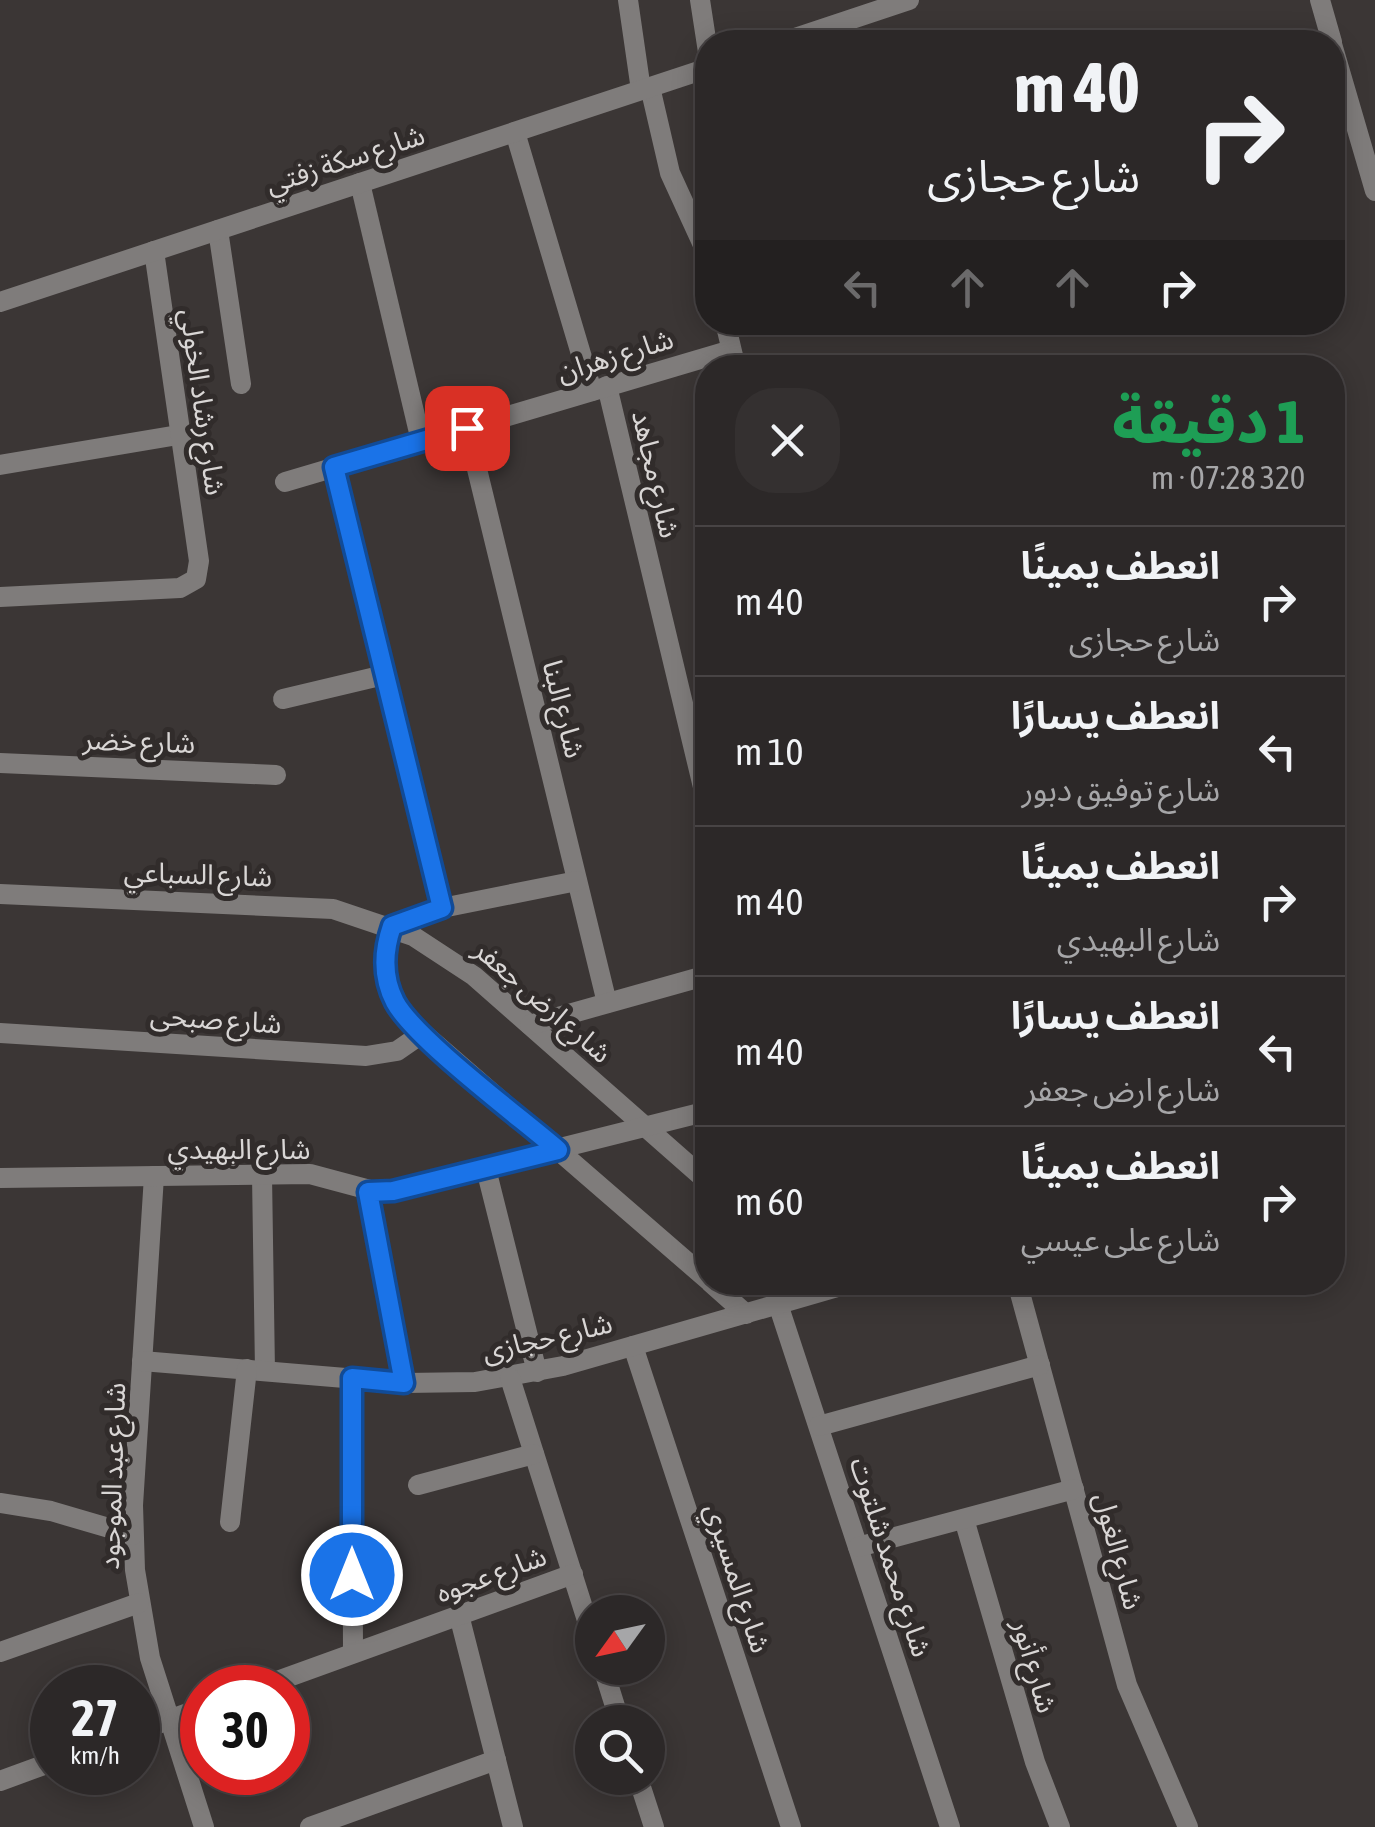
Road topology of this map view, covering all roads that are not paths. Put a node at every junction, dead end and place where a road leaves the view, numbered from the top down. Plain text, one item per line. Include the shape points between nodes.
1 (628, 0) edge
2 (700, 0) edge
3 (909, 0) edge
4 (1320, 0) edge
5 (881, 5) edge
6 (705, 30) edge
7 (815, 30) edge
8 (1328, 30) edge
9 (695, 72) edge
10 (646, 88) junction
11 (1345, 88) edge
12 (515, 132) junction
13 (360, 183) junction
14 (1375, 191) edge
15 (695, 227) edge
16 (218, 230) junction
17 (154, 251) junction
18 (0, 302) edge
19 (695, 367) edge
20 (241, 384) dead end
21 (600, 388) junction
22 (467, 428) junction
23 (178, 435) junction
24 (421, 442) junction
25 (0, 464) edge
26 (334, 467) junction
27 (285, 482) dead end
28 (0, 597) edge
29 (384, 675) junction
30 (283, 700) dead end
31 (695, 757) edge
32 (0, 763) edge
33 (276, 774) dead end
34 (577, 880) junction
35 (0, 894) edge
36 (442, 908) junction
37 (392, 926) junction
38 (695, 979) edge
39 (607, 1003) junction
40 (530, 1025) junction
41 (0, 1033) edge
42 (423, 1033) junction
43 (695, 1115) edge
44 (647, 1128) junction
45 (558, 1150) junction
46 (486, 1168) junction
47 (695, 1169) edge
48 (262, 1175) junction
49 (154, 1176) junction
50 (0, 1178) edge
51 (368, 1192) junction
52 (695, 1269) edge
53 (725, 1295) edge
54 (802, 1295) edge
55 (1021, 1295) edge
56 (778, 1304) junction
57 (746, 1314) junction
58 (633, 1346) junction
59 (142, 1361) junction
60 (1040, 1365) junction
61 (256, 1370) junction
62 (537, 1372) junction
63 (352, 1378) junction
64 (510, 1378) junction
65 (404, 1383) junction
66 (818, 1426) junction
67 (534, 1454) junction
68 (418, 1485) dead end
69 (1074, 1489) junction
70 (0, 1502) edge
71 (964, 1519) junction
72 (230, 1522) dead end
73 (133, 1536) junction
74 (858, 1547) junction
75 (573, 1574) junction
76 (579, 1595) edge
77 (138, 1603) junction
78 (459, 1615) junction
79 (0, 1652) edge
80 (353, 1653) junction
81 (310, 1669) edge
82 (180, 1716) edge
83 (169, 1720) junction
84 (160, 1723) edge
85 (496, 1760) junction
86 (30, 1770) edge
87 (0, 1781) edge
88 (644, 1795) edge
89 (204, 1827) edge
90 (310, 1827) edge
91 (513, 1827) edge
92 (654, 1827) edge
93 (792, 1827) edge
94 (950, 1827) edge
95 (1060, 1827) edge
96 (1188, 1827) edge

1 - 10 street
2 - 6 street
3 - 5 street
4 - 8 street
5 - 7 street
9 - 10 street, شارع سكة زفتي
10 - 12 street, شارع سكة زفتي
10 - 15 street via 663,154
11 - 14 street
12 - 13 street, شارع سكة زفتي
12 - 21 street, شارع مجاهد
13 - 16 street, شارع سكة زفتي
13 - 24 street
16 - 17 street, شارع سكة زفتي
16 - 20 street
17 - 18 street, شارع سكة زفتي
17 - 23 street, شارع رشاد الخولي
19 - 21 street, شارع زهران
21 - 22 street, شارع زهران
21 - 31 street, شارع مجاهد
22 - 24 street, شارع زهران
22 - 34 street, شارع البنا
23 - 25 street
23 - 28 street, شارع رشاد الخولي via 199,561 196,579 180,588
24 - 26 street, شارع زهران
26 - 27 street, شارع زهران
26 - 29 street
29 - 30 street
29 - 36 street
32 - 33 street, شارع خضر
34 - 36 street
34 - 39 street, شارع البنا
35 - 37 street, شارع السباعي via 304,906
36 - 37 street
37 - 40 street, شارع ارض جعفر via 455,961
37 - 42 street via 385,946 388,986
38 - 39 street
39 - 40 street
40 - 44 street, شارع ارض جعفر
41 - 42 street, شارع صبحى via 366,1056 397,1051
42 - 45 street
43 - 44 street, شارع البهيدي
44 - 45 street, شارع البهيدي
44 - 47 street, شارع ارض جعفر
45 - 46 street, شارع البهيدي
45 - 52 street
46 - 51 street, شارع البهيدي
46 - 62 street
48 - 49 street, شارع البهيدي
48 - 51 street, شارع البهيدي via 322,1176
48 - 61 street
49 - 50 street, شارع البهيدي
49 - 59 street, شارع عبد الموجود
51 - 65 street
53 - 57 street
54 - 56 street, شارع حجازى
55 - 60 street, شارع الغول
56 - 57 street, شارع حجازى
56 - 66 street, شارع محمد شلتوت
57 - 58 street, شارع حجازى
58 - 62 street, شارع حجازى
58 - 93 street, شارع المسيري
59 - 61 street, شارع حجازى
59 - 73 street, شارع عبد الموجود
60 - 66 street
60 - 69 street, شارع الغول
61 - 63 street, شارع حجازى
61 - 72 street
62 - 64 street, شارع حجازى
63 - 65 street, شارع حجازى
63 - 80 street
64 - 65 street, شارع حجازى
64 - 67 street
66 - 74 street, شارع محمد شلتوت
67 - 68 street
67 - 75 street
69 - 71 street
69 - 96 street, شارع الغول via 1127,1685
70 - 73 street
71 - 74 street
71 - 95 street, شارع أنور
73 - 77 street, شارع عبد الموجود
74 - 94 street, شارع محمد شلتوت
75 - 76 street
75 - 78 street, شارع عجوه
77 - 79 street
77 - 83 street, شارع عبد الموجود
78 - 80 street, شارع عجوه
78 - 85 street
80 - 81 street, شارع عجوه
82 - 83 street
83 - 84 street
83 - 89 street, شارع عبد الموجود
85 - 90 street
85 - 91 street
86 - 87 street
88 - 92 street

